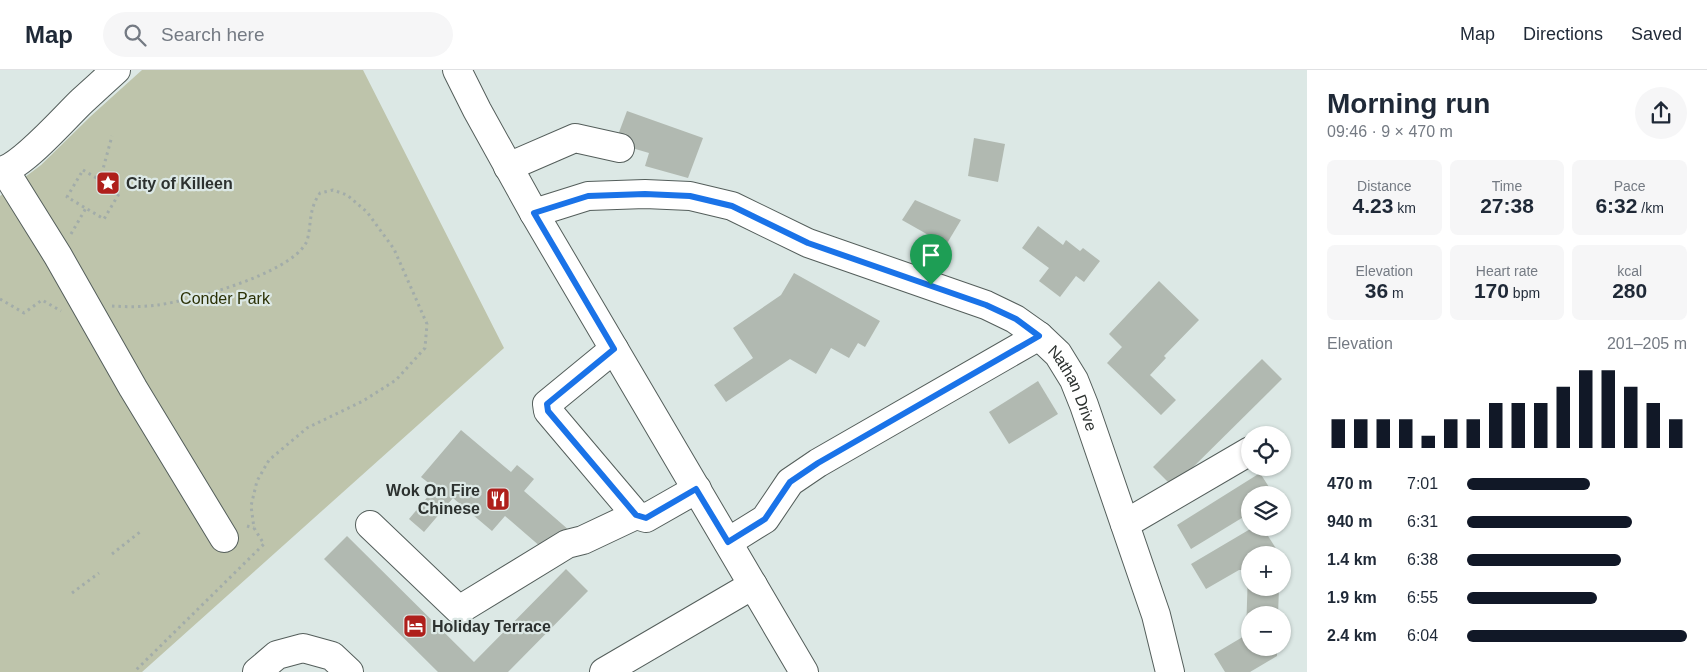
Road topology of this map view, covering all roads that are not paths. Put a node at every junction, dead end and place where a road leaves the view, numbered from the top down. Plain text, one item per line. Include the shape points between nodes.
1 (116, 70) edge
2 (457, 70) edge
3 (620, 148) dead end
4 (10, 166) edge
5 (508, 167) junction
6 (534, 213) junction
7 (1039, 336) junction
8 (614, 349) junction
9 (1241, 456) edge
10 (696, 489) junction
11 (636, 515) junction
12 (1125, 524) junction
13 (370, 525) dead end
14 (236, 532) road end
15 (728, 542) junction
16 (753, 585) junction
17 (258, 672) edge
18 (349, 672) edge
19 (604, 672) edge
20 (804, 672) edge
21 (1170, 672) edge

1 - 4 street
2 - 5 street
3 - 5 street via 575,138
4 - 14 street via 133,388
5 - 6 street
6 - 7 street, Nathan Drive via 588,196 690,196 732,206 808,243 986,305 1016,319
6 - 8 street
7 - 12 street, Nathan Drive via 1058,354 1074,380
7 - 15 street via 818,463 790,482 765,519
8 - 10 street
8 - 11 street via 547,404 548,411
9 - 12 street
10 - 11 street via 646,518
10 - 15 street
11 - 13 street via 583,540 567,544 459,610
12 - 21 street, Nathan Drive via 1156,615
15 - 16 street
16 - 19 street
16 - 20 street
17 - 18 street via 277,655 303,648 332,656

